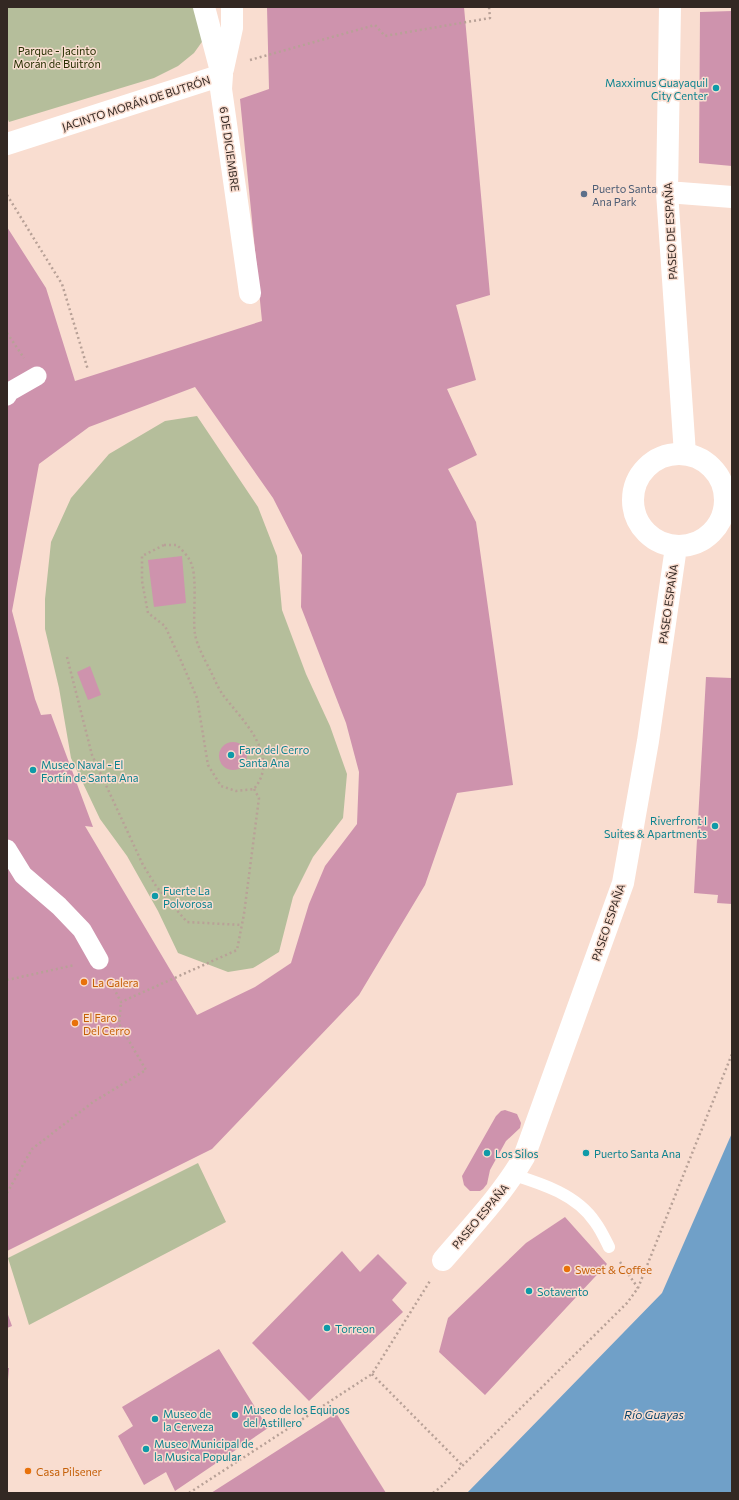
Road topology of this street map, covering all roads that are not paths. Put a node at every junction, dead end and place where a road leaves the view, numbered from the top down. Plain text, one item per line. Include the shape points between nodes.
1 (204, 7) edge
2 (232, 7) edge
3 (670, 7) edge
4 (222, 74) junction
5 (7, 144) edge
6 (666, 192) junction
7 (732, 197) edge
8 (250, 293) dead end
9 (37, 376) road end
10 (7, 396) edge
11 (685, 454) junction
12 (676, 547) junction
13 (7, 848) edge
14 (99, 960) road end
15 (514, 1175) junction
16 (609, 1247) road end
17 (443, 1260) road end

1 - 4 street, 6 DE DICIEMBRE
2 - 4 street, JACINTO MORÁN DE BUTRÓN via 232,28
3 - 6 street, PASEO DE ESPAÑA
4 - 5 street, JACINTO MORÁN DE BUTRÓN
4 - 8 street, 6 DE DICIEMBRE via 221,89
6 - 7 street
6 - 11 street, PASEO DE ESPAÑA
9 - 10 street via 9,392
11 - 12 street via 700,459 713,468 722,481 726,497 724,513 718,527 707,539 692,545
11 - 12 street via 670,454 656,460 645,469 637,482 633,496 634,510 649,536
12 - 15 street, PASEO ESPAÑA via 648,741 623,883 533,1136
13 - 14 street via 23,875 82,930
15 - 16 lane via 545,1184 581,1207 595,1222
15 - 17 street, PASEO ESPAÑA

